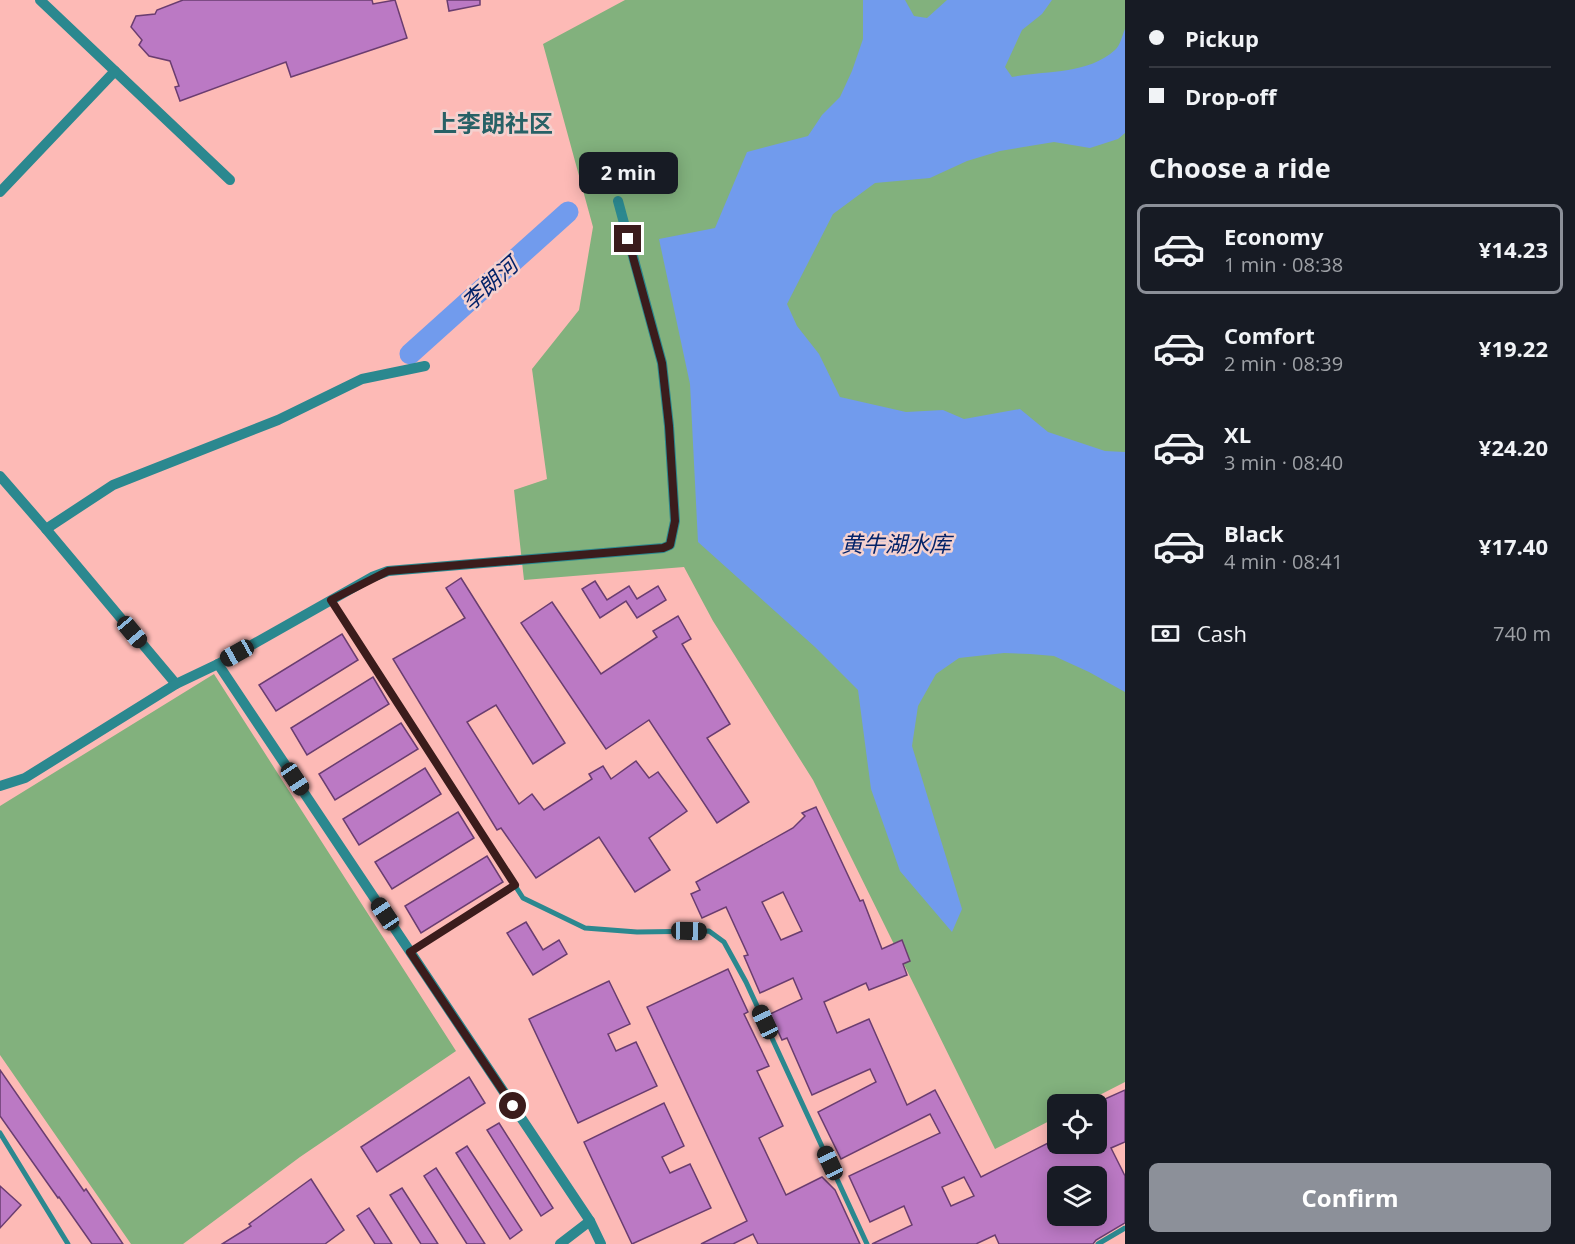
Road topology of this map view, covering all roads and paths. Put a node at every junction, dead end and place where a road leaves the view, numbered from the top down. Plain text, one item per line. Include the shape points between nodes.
1 (40, 0) edge
2 (115, 71) junction
3 (230, 180) dead end
4 (0, 192) edge
5 (618, 201) dead end
6 (425, 366) dead end
7 (0, 476) edge
8 (46, 529) junction
9 (331, 600) junction
10 (218, 664) junction
11 (176, 684) junction
12 (3, 785) edge
13 (515, 885) junction
14 (410, 952) junction
15 (0, 1133) edge
16 (590, 1221) junction
17 (1125, 1228) edge
18 (69, 1244) edge
19 (560, 1244) edge
20 (601, 1244) edge
21 (867, 1244) edge
22 (1098, 1244) edge

1 - 2 street
2 - 3 street
2 - 4 street
5 - 9 street via 662,363 675,521 670,545 394,570 372,577
6 - 8 street via 362,378 278,420 113,485
7 - 8 street
8 - 11 street
9 - 10 street
9 - 13 lane
10 - 11 street
10 - 14 street
11 - 12 street via 25,778
13 - 14 lane
13 - 21 lane via 523,898 585,928 709,931 724,942
14 - 16 street
15 - 18 lane
16 - 19 street
16 - 20 street
17 - 22 lane

